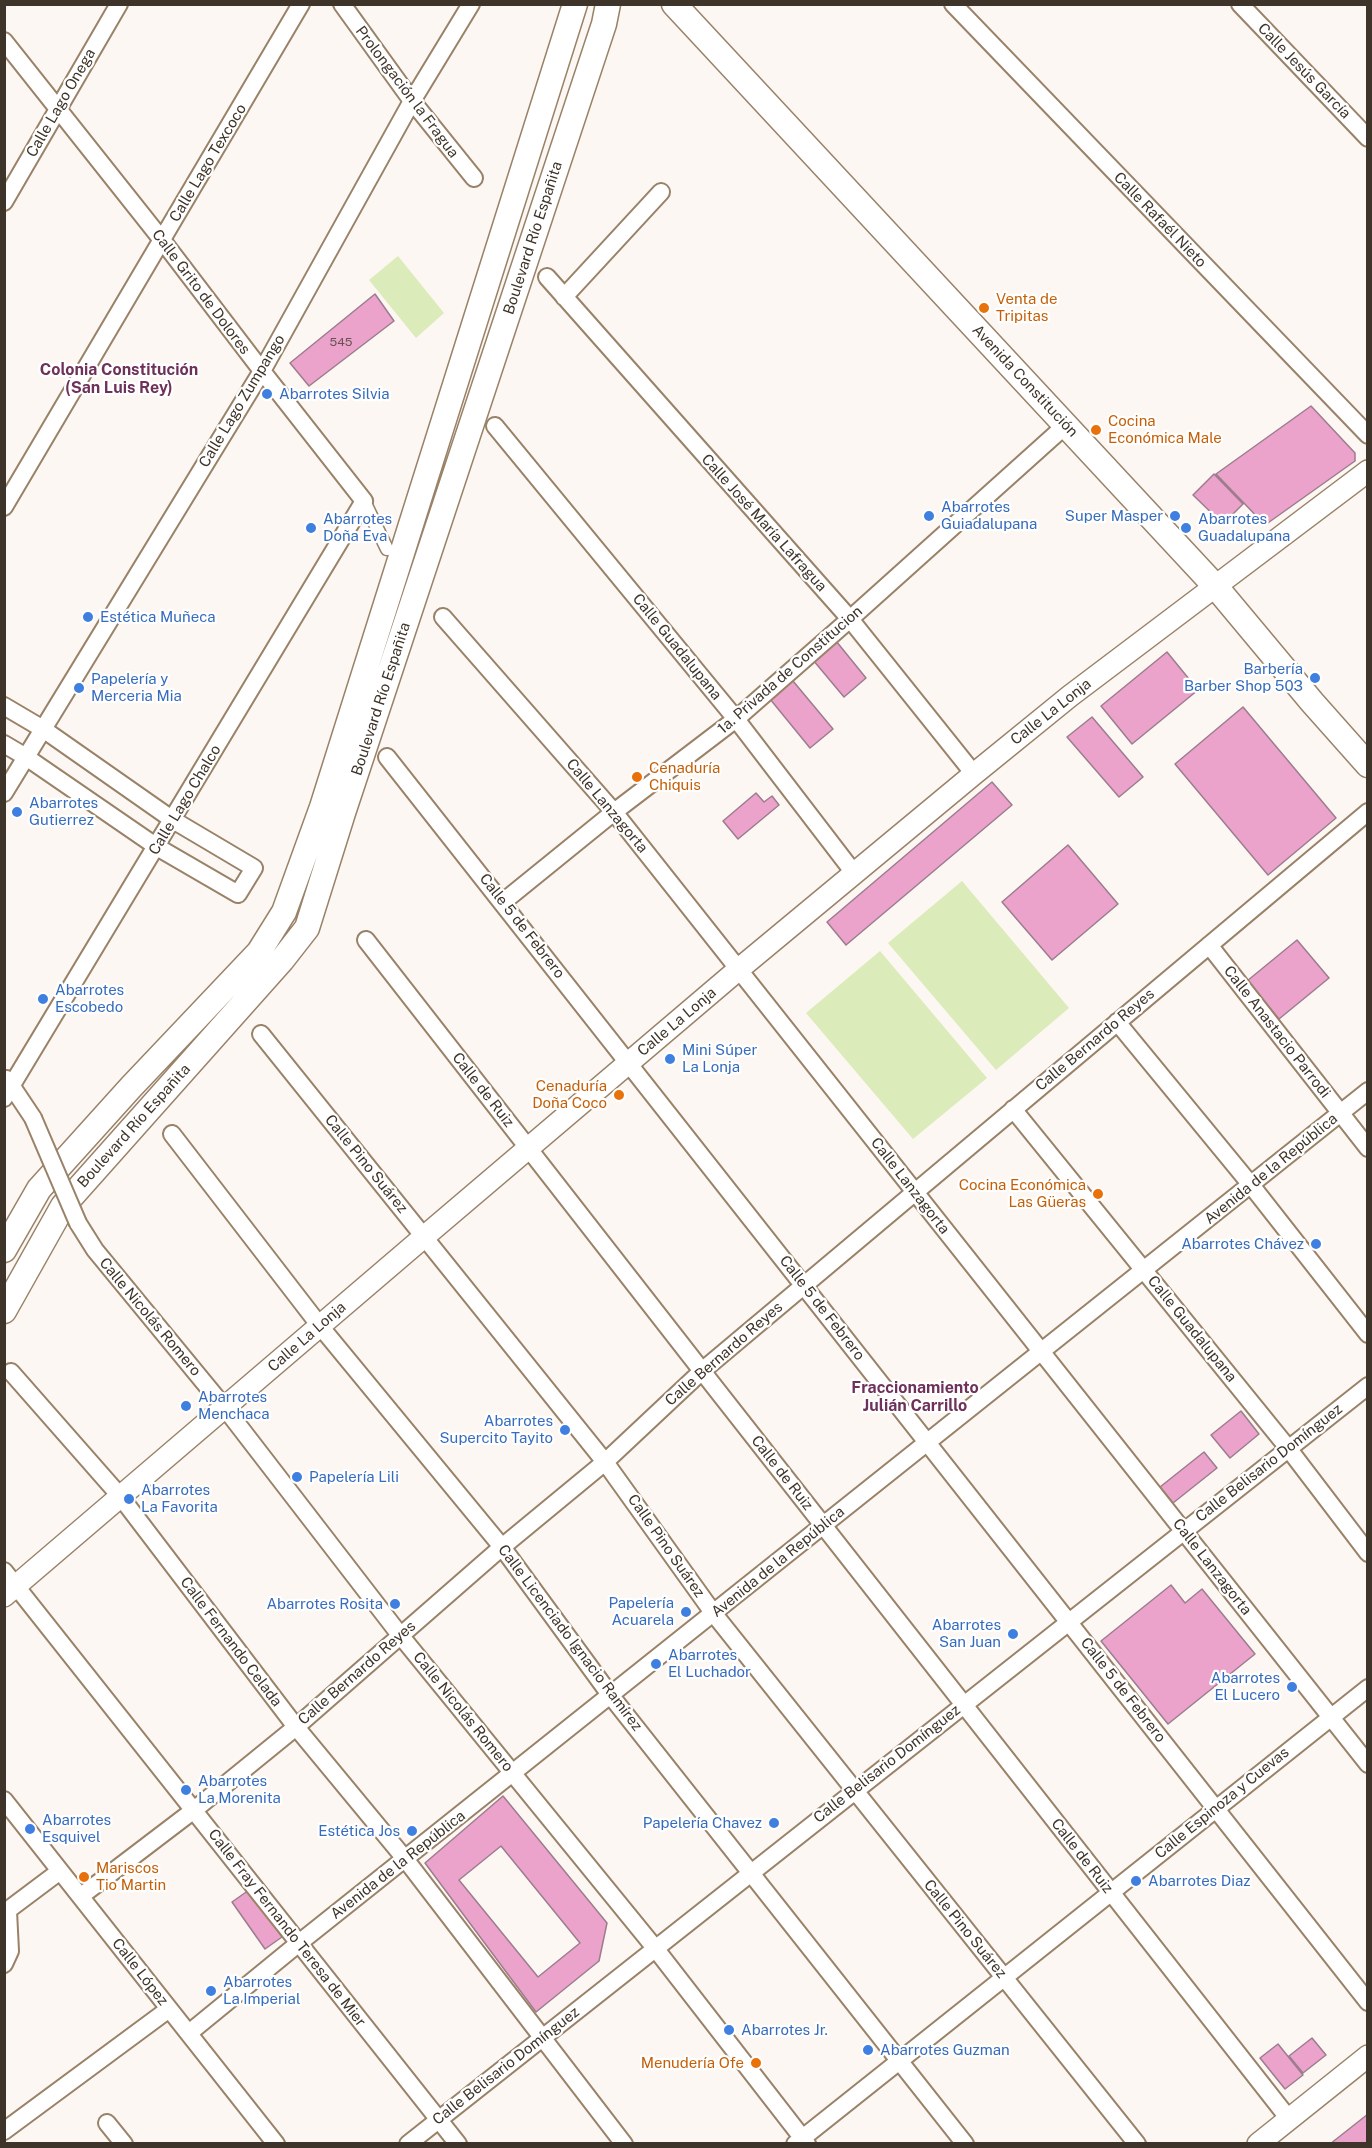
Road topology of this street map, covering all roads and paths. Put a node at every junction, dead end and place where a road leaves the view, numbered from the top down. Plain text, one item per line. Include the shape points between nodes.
1 (119, 4) edge
2 (301, 4) edge
3 (342, 4) edge
4 (471, 4) edge
5 (575, 4) edge
6 (608, 4) edge
7 (674, 4) edge
8 (953, 4) edge
9 (1240, 4) edge
10 (4, 41) edge
11 (412, 101) junction
12 (58, 109) junction
13 (1368, 138) edge
14 (474, 178) dead end
15 (661, 192) dead end
16 (4, 202) edge
17 (162, 240) junction
18 (547, 278) dead end
19 (564, 297) junction
20 (262, 371) junction
21 (1065, 425) junction
22 (495, 426) dead end
23 (1368, 435) edge
24 (1368, 471) edge
25 (364, 501) junction
26 (4, 507) edge
27 (387, 549) dead end
28 (1216, 587) junction
29 (443, 617) dead end
30 (850, 620) junction
31 (4, 706) edge
32 (736, 719) junction
33 (43, 729) junction
34 (4, 744) edge
35 (26, 757) junction
36 (387, 757) dead end
37 (1368, 765) edge
38 (974, 774) junction
39 (4, 793) edge
40 (614, 812) junction
41 (1368, 812) edge
42 (173, 820) junction
43 (157, 847) junction
44 (854, 873) junction
45 (503, 902) junction
46 (366, 940) dead end
47 (1209, 945) junction
48 (739, 969) junction
49 (1117, 1022) junction
50 (261, 1034) dead end
51 (629, 1063) junction
52 (7, 1086) edge
53 (1368, 1091) edge
54 (1013, 1109) junction
55 (1340, 1113) junction
56 (172, 1134) dead end
57 (528, 1148) junction
58 (1368, 1148) edge
59 (1251, 1185) junction
60 (915, 1192) junction
61 (425, 1236) junction
62 (4, 1250) edge
63 (1144, 1270) junction
64 (804, 1285) junction
65 (4, 1311) edge
66 (320, 1326) junction
67 (1368, 1334) edge
68 (1042, 1352) junction
69 (702, 1371) junction
70 (10, 1372) dead end
71 (1368, 1386) edge
72 (225, 1408) junction
73 (928, 1443) junction
74 (1288, 1448) junction
75 (605, 1462) junction
76 (120, 1496) junction
77 (824, 1526) junction
78 (1183, 1531) junction
79 (502, 1547) junction
80 (1368, 1552) edge
81 (8, 1585) edge
82 (714, 1614) junction
83 (1069, 1622) junction
84 (400, 1635) junction
85 (1368, 1688) edge
86 (612, 1695) junction
87 (963, 1704) junction
88 (1331, 1717) junction
89 (296, 1727) junction
90 (1368, 1764) edge
91 (513, 1774) junction
92 (855, 1790) junction
93 (4, 1800) edge
94 (1215, 1808) junction
95 (194, 1810) junction
96 (406, 1860) junction
97 (60, 1871) junction
98 (751, 1872) junction
99 (1111, 1892) junction
100 (81, 1896) junction
101 (6, 1912) edge
102 (299, 1943) junction
103 (655, 1948) junction
104 (4, 1964) edge
105 (1004, 1977) junction
106 (1368, 2002) edge
107 (168, 2009) junction
108 (189, 2033) junction
109 (543, 2037) junction
110 (1368, 2056) edge
111 (899, 2060) junction
112 (439, 2119) junction
113 (1289, 2119) junction
114 (107, 2123) dead end
115 (4, 2131) edge
116 (801, 2142) edge
117 (124, 2144) edge
118 (276, 2144) edge
119 (408, 2144) edge
120 (458, 2144) edge
121 (624, 2144) edge
122 (965, 2144) edge
123 (1137, 2144) edge
124 (1258, 2144) edge

1 - 12 street, Calle Lago Onega
2 - 17 street, Calle Lago Texcoco
3 - 11 street, Prolongación la Fragua
4 - 11 street, Calle Lago Zumpango
5 - 62 main road, Boulevard Río Españita via 322,807 284,912 259,952 39,1189
6 - 65 main road, Boulevard Río Españita via 307,928 63,1206
7 - 21 main road, Avenida Constitución
8 - 23 street, Calle Rafaél Nieto
9 - 13 street, Calle Jesús García
10 - 12 street, Calle Grito de Dolores
11 - 14 street, Prolongación la Fragua
11 - 20 street, Calle Lago Zumpango
12 - 16 street, Calle Lago Onega
12 - 17 street, Calle Grito de Dolores
15 - 19 street
17 - 20 street, Calle Grito de Dolores
17 - 26 street, Calle Lago Texcoco
18 - 19 street, Calle José María Lafragua
19 - 30 street, Calle José María Lafragua
20 - 25 street, Calle Grito de Dolores
20 - 33 street, Calle Lago Zumpango
21 - 28 main road, Avenida Constitución
21 - 30 street, 1a. Privada de Constitucion
22 - 32 street, Calle Guadalupana
24 - 28 street, Calle La Lonja
25 - 27 street, Calle Grito de Dolores
25 - 42 street, Calle Lago Chalco
28 - 37 main road, Avenida Constitución
28 - 38 street, Calle La Lonja via 1070,696
29 - 40 street, Calle Lanzagorta
30 - 32 street, 1a. Privada de Constitucion
30 - 38 street, Calle José María Lafragua
31 - 33 street
32 - 40 street, 1a. Privada de Constitucion
32 - 44 street, Calle Guadalupana
33 - 35 street, Calle Lago Zumpango
33 - 42 street
34 - 35 street
35 - 39 street, Calle Lago Zumpango
35 - 43 street
36 - 45 street, Calle 5 de Febrero
38 - 44 street, Calle La Lonja
40 - 45 street, 1a. Privada de Constitucion
40 - 48 street, Calle Lanzagorta
41 - 47 street, Calle Bernardo Reyes
42 - 43 street, Calle Lago Chalco
42 - 43 street via 254,868 238,894
43 - 52 street, Calle Lago Chalco
44 - 48 street, Calle La Lonja
45 - 51 street, Calle 5 de Febrero
46 - 57 street, Calle de Ruiz
47 - 49 street, Calle Bernardo Reyes
47 - 55 street, Calle Anastacio Parrodi
48 - 51 street, Calle La Lonja
48 - 60 street, Calle Lanzagorta
49 - 54 street, Calle Bernardo Reyes
49 - 59 street
50 - 61 street, Calle Pino Suárez
51 - 57 street, Calle La Lonja
51 - 64 street, Calle 5 de Febrero
52 - 72 street, Calle Nicolás Romero, bridge via 33,1119 94,1250
53 - 55 street, Avenida de la República
54 - 60 street, Calle Bernardo Reyes
54 - 63 street, Calle Guadalupana
55 - 58 street, Calle Anastacio Parrodi
55 - 59 street, Avenida de la República
56 - 66 street, Calle Licenciado Ignacio Ramírez
57 - 61 street, Calle La Lonja
57 - 69 street, Calle de Ruiz
59 - 63 street, Avenida de la República
59 - 67 street
60 - 64 street, Calle Bernardo Reyes
60 - 68 street, Calle Lanzagorta
61 - 66 street, Calle La Lonja
61 - 75 street, Calle Pino Suárez
63 - 68 street, Avenida de la República
63 - 74 street, Calle Guadalupana
64 - 69 street, Calle Bernardo Reyes
64 - 73 street, Calle 5 de Febrero
66 - 72 street, Calle La Lonja
66 - 79 street, Calle Licenciado Ignacio Ramírez
68 - 73 street, Avenida de la República
68 - 78 street, Calle Lanzagorta
69 - 75 street, Calle Bernardo Reyes
69 - 77 street, Calle de Ruiz
70 - 76 street, Calle Fernando Celada
71 - 74 street, Calle Belisario Domínguez
72 - 76 street, Calle La Lonja
72 - 84 street, Calle Nicolás Romero
73 - 77 street, Avenida de la República
73 - 83 street, Calle 5 de Febrero
74 - 78 street, Calle Belisario Domínguez
74 - 80 street, Calle Guadalupana
75 - 79 street, Calle Bernardo Reyes
75 - 82 street, Calle Pino Suárez
76 - 81 street, Calle La Lonja
76 - 89 street, Calle Fernando Celada
77 - 82 street, Avenida de la República
77 - 87 street, Calle de Ruiz
78 - 83 street, Calle Belisario Domínguez
78 - 88 street, Calle Lanzagorta
79 - 84 street, Calle Bernardo Reyes
79 - 86 street, Calle Licenciado Ignacio Ramírez
81 - 95 street, Calle Fray Fernando Teresa de Mier
82 - 86 street, Avenida de la República
82 - 92 street, Calle Pino Suárez
83 - 87 street, Calle Belisario Domínguez
83 - 94 street, Calle 5 de Febrero
84 - 89 street, Calle Bernardo Reyes
84 - 91 street, Calle Nicolás Romero
85 - 88 street, Calle Espinoza y Cuevas
86 - 91 street, Avenida de la República
86 - 98 street, Calle Licenciado Ignacio Ramírez
87 - 92 street, Calle Belisario Domínguez
87 - 99 street, Calle de Ruiz
88 - 90 street, Calle Lanzagorta
88 - 94 street, Calle Espinoza y Cuevas
89 - 95 street, Calle Bernardo Reyes
89 - 96 street, Calle Fernando Celada
91 - 96 street, Avenida de la República
91 - 103 street, Calle Nicolás Romero
92 - 98 street, Calle Belisario Domínguez
92 - 105 street, Calle Pino Suárez
93 - 97 street, Calle López
94 - 99 street, Calle Espinoza y Cuevas
94 - 106 street, Calle 5 de Febrero
95 - 100 street, Calle Bernardo Reyes
95 - 102 street, Calle Fray Fernando Teresa de Mier
96 - 102 street, Avenida de la República
96 - 109 street, Calle Fernando Celada
97 - 100 street, Calle López
97 - 101 street
98 - 103 street, Calle Belisario Domínguez
98 - 111 street, Calle Licenciado Ignacio Ramírez
99 - 105 street, Calle Espinoza y Cuevas
99 - 113 street, Calle de Ruiz
100 - 107 street, Calle López
101 - 104 street via 10,1951
102 - 108 street, Avenida de la República
102 - 112 street, Calle Fray Fernando Teresa de Mier
103 - 109 street, Calle Belisario Domínguez
103 - 116 street, Calle Nicolás Romero
105 - 111 street, Calle Espinoza y Cuevas
105 - 123 street, Calle Pino Suárez
107 - 108 street, Calle López
107 - 115 street
108 - 118 street, Calle López
109 - 112 street, Calle Belisario Domínguez
109 - 121 street, Calle Fernando Celada
110 - 113 street
111 - 116 street, Calle Espinoza y Cuevas
111 - 122 street, Calle Licenciado Ignacio Ramírez
112 - 119 street, Calle Belisario Domínguez
112 - 120 street, Calle Fray Fernando Teresa de Mier
113 - 124 street
114 - 117 street

